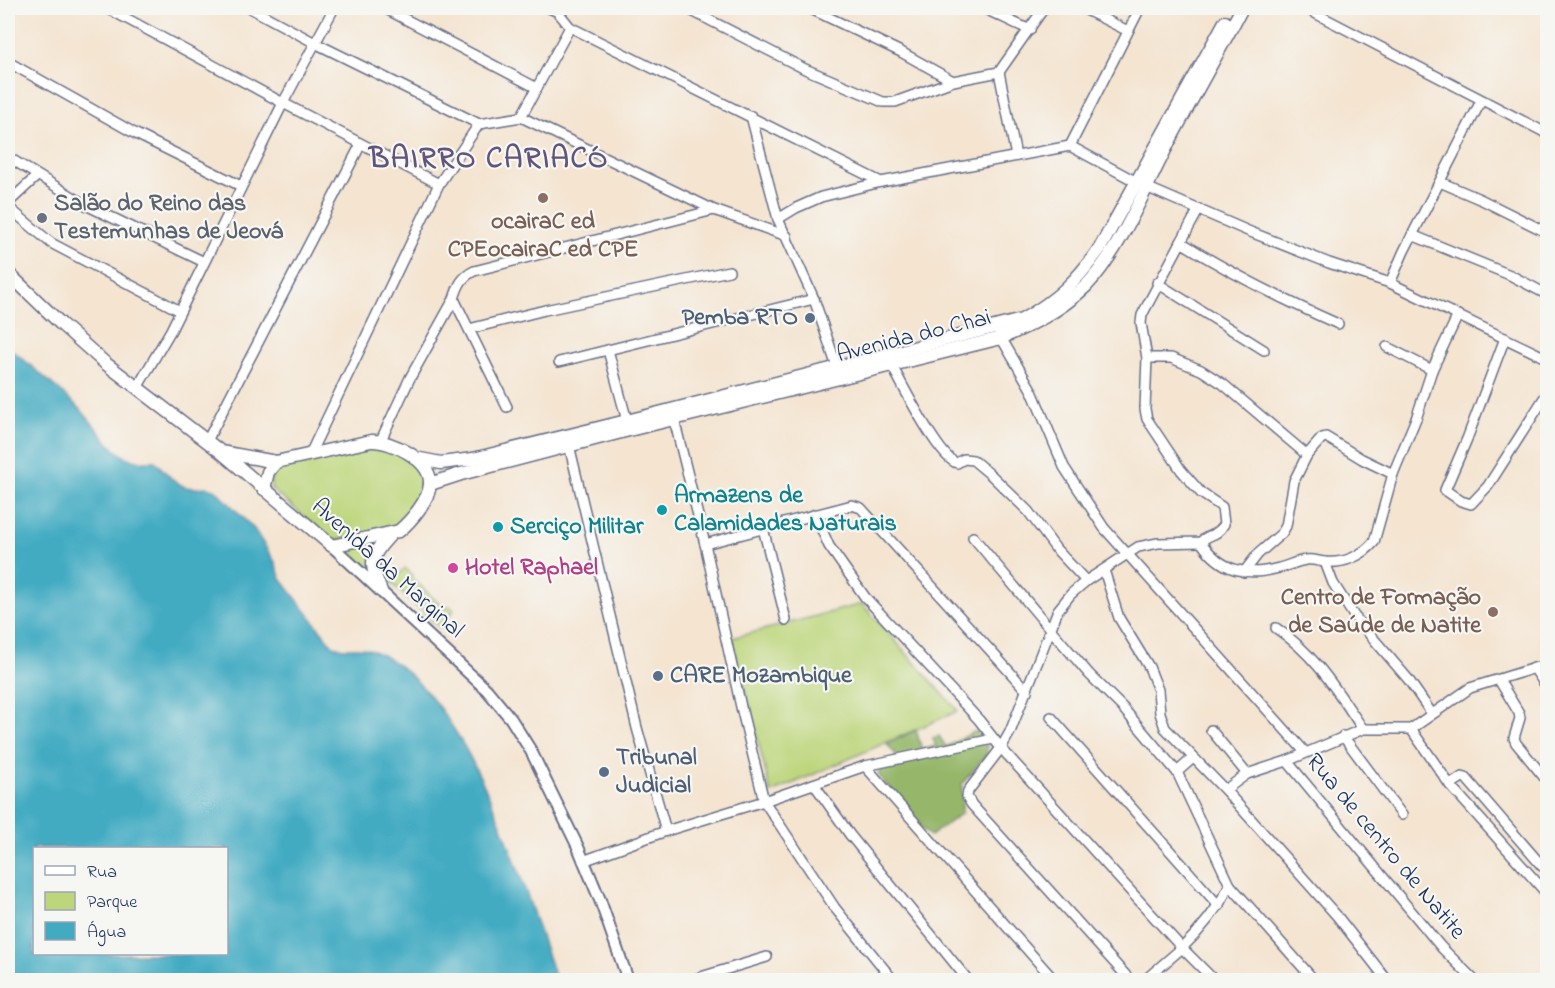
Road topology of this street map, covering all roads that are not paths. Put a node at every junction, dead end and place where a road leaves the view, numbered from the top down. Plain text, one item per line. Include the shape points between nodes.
1 (107, 8) edge
2 (250, 8) edge
3 (334, 8) edge
4 (384, 8) edge
5 (549, 8) edge
6 (686, 8) edge
7 (809, 8) edge
8 (984, 8) edge
9 (1044, 8) edge
10 (1082, 8) edge
11 (1140, 8) edge
12 (1233, 8) edge
13 (1242, 8) edge
14 (1305, 8) edge
15 (558, 10) edge
16 (570, 27) junction
17 (1030, 30) junction
18 (1128, 32) junction
19 (315, 43) junction
20 (8, 62) edge
21 (999, 72) junction
22 (953, 81) junction
23 (537, 88) junction
24 (1481, 101) junction
25 (283, 103) junction
26 (751, 116) junction
27 (521, 117) junction
28 (479, 124) junction
29 (1548, 134) edge
30 (361, 144) junction
31 (1070, 146) junction
32 (1016, 156) junction
33 (8, 157) edge
34 (37, 176) junction
35 (881, 182) junction
36 (1440, 182) junction
37 (439, 184) junction
38 (1141, 185) junction
39 (241, 186) junction
40 (8, 203) edge
41 (8, 207) edge
42 (1199, 208) junction
43 (714, 210) junction
44 (778, 219) junction
45 (1548, 233) edge
46 (1412, 235) junction
47 (787, 236) junction
48 (1181, 242) junction
49 (204, 262) junction
50 (729, 271) dead end
51 (8, 273) edge
52 (1157, 283) junction
53 (1390, 283) junction
54 (1548, 295) edge
55 (814, 298) junction
56 (454, 299) junction
57 (180, 311) junction
58 (1458, 315) junction
59 (1338, 324) dead end
60 (469, 328) junction
61 (998, 333) junction
62 (1505, 338) junction
63 (1386, 347) dead end
64 (608, 350) junction
65 (1264, 350) dead end
66 (1147, 358) junction
67 (1548, 359) edge
68 (559, 362) dead end
69 (891, 364) junction
70 (837, 367) junction
71 (1432, 370) junction
72 (137, 388) junction
73 (1546, 399) edge
74 (507, 407) dead end
75 (674, 419) junction
76 (627, 421) junction
77 (381, 440) junction
78 (207, 441) junction
79 (569, 445) junction
80 (222, 452) junction
81 (310, 454) junction
82 (1307, 455) junction
83 (415, 458) junction
84 (276, 462) junction
85 (1394, 474) junction
86 (430, 484) junction
87 (264, 489) junction
88 (815, 514) junction
89 (763, 528) junction
90 (391, 534) junction
91 (974, 537) dead end
92 (1201, 542) junction
93 (705, 544) junction
94 (332, 546) junction
95 (1127, 555) junction
96 (1325, 562) junction
97 (1104, 570) junction
98 (1244, 572) junction
99 (1086, 581) junction
100 (381, 591) junction
101 (786, 620) dead end
102 (1276, 628) dead end
103 (1051, 630) junction
104 (1548, 664) edge
105 (1534, 668) junction
106 (1500, 680) junction
107 (1548, 689) edge
108 (1027, 691) junction
109 (1432, 714) junction
110 (1051, 717) dead end
111 (1363, 729) junction
112 (1411, 729) junction
113 (1211, 730) dead end
114 (1343, 736) junction
115 (993, 739) junction
116 (1001, 748) junction
117 (1305, 752) junction
118 (1192, 758) junction
119 (1287, 760) junction
120 (865, 766) junction
121 (1177, 772) junction
122 (1247, 774) junction
123 (1548, 782) edge
124 (814, 784) junction
125 (1450, 785) junction
126 (1225, 790) junction
127 (764, 801) junction
128 (1402, 814) dead end
129 (666, 831) junction
130 (584, 861) junction
131 (1542, 866) dead end
132 (1230, 885) junction
133 (1548, 895) edge
134 (1219, 906) junction
135 (1182, 948) junction
136 (767, 957) dead end
137 (628, 981) edge
138 (691, 981) edge
139 (893, 981) edge
140 (968, 981) edge
141 (1054, 981) edge
142 (1130, 981) edge
143 (1145, 981) edge
144 (1214, 981) edge
145 (1314, 981) edge
146 (1387, 981) edge
147 (1474, 981) edge

1 - 25 street
2 - 19 street
3 - 19 street
4 - 23 street
5 - 15 street
6 - 22 street via 875,100 895,102
7 - 22 street
8 - 17 street
9 - 17 street
10 - 18 street
11 - 18 street
12 - 38 main road, Avenida do Chai
13 - 38 main road, Avenida do Chai
14 - 24 street
15 - 16 street
16 - 23 street
16 - 26 street
17 - 21 street
18 - 31 street
19 - 25 street
19 - 28 street
20 - 39 street via 136,134
21 - 22 street
21 - 32 street
23 - 27 street
24 - 29 street
24 - 36 street
25 - 30 street
25 - 39 street
26 - 35 street
26 - 44 street
27 - 28 street
27 - 43 street
28 - 37 street
30 - 37 street
30 - 78 street
31 - 32 street
31 - 38 street
32 - 35 street
33 - 34 street
34 - 40 street
34 - 49 street via 87,206
35 - 44 street via 821,197
36 - 45 street
36 - 46 street
37 - 81 street
38 - 42 street
38 - 61 main road, Avenida do Chai via 1079,278 1036,312
39 - 49 street
41 - 57 street via 51,243
42 - 48 street
42 - 53 street via 1329,263
43 - 47 street
43 - 56 street via 474,271 465,275
44 - 47 street
46 - 53 street
46 - 54 street
47 - 55 street
48 - 52 street
48 - 59 street via 1255,285
49 - 57 street
50 - 60 street
51 - 72 main road, Avenida da Marginal
52 - 65 street
52 - 66 street via 1142,315
53 - 58 street
55 - 64 street
55 - 70 street
56 - 60 street
56 - 77 street
57 - 72 street
58 - 62 street
58 - 71 street
60 - 74 street
61 - 69 main road, Avenida do Chai
61 - 70 main road, Avenida do Chai
61 - 95 street via 1032,391 1064,467 1087,505
62 - 67 street
62 - 73 street via 1444,490 1471,504 1488,486
63 - 71 street
64 - 68 street
64 - 76 street
66 - 82 street via 1171,358 1201,370
66 - 92 street via 1147,418 1181,470 1201,493 1222,507 1225,517 1221,530
69 - 75 main road, Avenida do Chai
69 - 99 street via 949,459 973,460 991,475 1028,511
70 - 76 main road, Avenida do Chai
71 - 85 street
72 - 78 main road, Avenida da Marginal
75 - 79 main road, Avenida do Chai
75 - 93 street
76 - 83 main road, Avenida do Chai via 456,462
77 - 81 main road
77 - 83 main road, Avenida do Chai
78 - 80 main road, Avenida da Marginal
79 - 86 main road, Avenida do Chai
79 - 129 street via 637,728
80 - 84 main road
80 - 87 main road, Avenida da Marginal
81 - 84 main road
82 - 85 street via 1326,437
82 - 98 street via 1294,481 1286,526
83 - 86 main road via 427,471
84 - 87 main road via 268,472
85 - 96 street via 1374,542 1367,551 1341,562
86 - 90 main road via 426,498 406,525
87 - 94 main road, Avenida da Marginal
88 - 89 street
88 - 108 street via 852,505 864,510
88 - 115 street via 829,546 865,597
89 - 93 street
89 - 101 street
90 - 94 main road
90 - 100 main road via 373,560
91 - 103 street
92 - 95 street via 1158,543 1138,547
92 - 98 street via 1211,557
93 - 127 street
94 - 100 street, Avenida da Marginal
95 - 97 street
95 - 117 street
96 - 98 street via 1306,560 1258,573
96 - 109 street via 1354,616 1408,679
97 - 99 street
97 - 118 street via 1119,618 1149,667 1158,690 1162,722
99 - 103 street via 1058,610
100 - 130 street, Avenida da Marginal via 488,690 511,719 531,751
102 - 111 street via 1310,655
103 - 108 street
103 - 121 street
104 - 105 street
105 - 106 street
105 - 107 street
106 - 109 street via 1470,688
106 - 123 street via 1521,718 1515,732 1516,743
108 - 116 street
109 - 112 street
110 - 134 street
111 - 112 street, Rua de centro de Natite
111 - 114 street, Rua de centro de Natite
112 - 125 street
113 - 122 street
114 - 117 street, Rua de centro de Natite
114 - 128 street
115 - 116 street
115 - 120 street
116 - 135 street
116 - 142 street via 968,791 969,801
117 - 119 street, Rua de centro de Natite
118 - 121 street
118 - 126 street
119 - 122 street
119 - 147 street, Rua de centro de Natite
120 - 124 street
120 - 141 street
121 - 132 street
122 - 126 street
124 - 127 street
124 - 140 street via 850,835
125 - 131 street via 1466,778
125 - 133 street
126 - 146 street via 1337,916
127 - 129 street
127 - 139 street via 835,908
129 - 130 street
130 - 137 street, Avenida da Marginal
132 - 134 street
132 - 145 street
134 - 135 street
135 - 143 street
135 - 144 street
136 - 138 street

